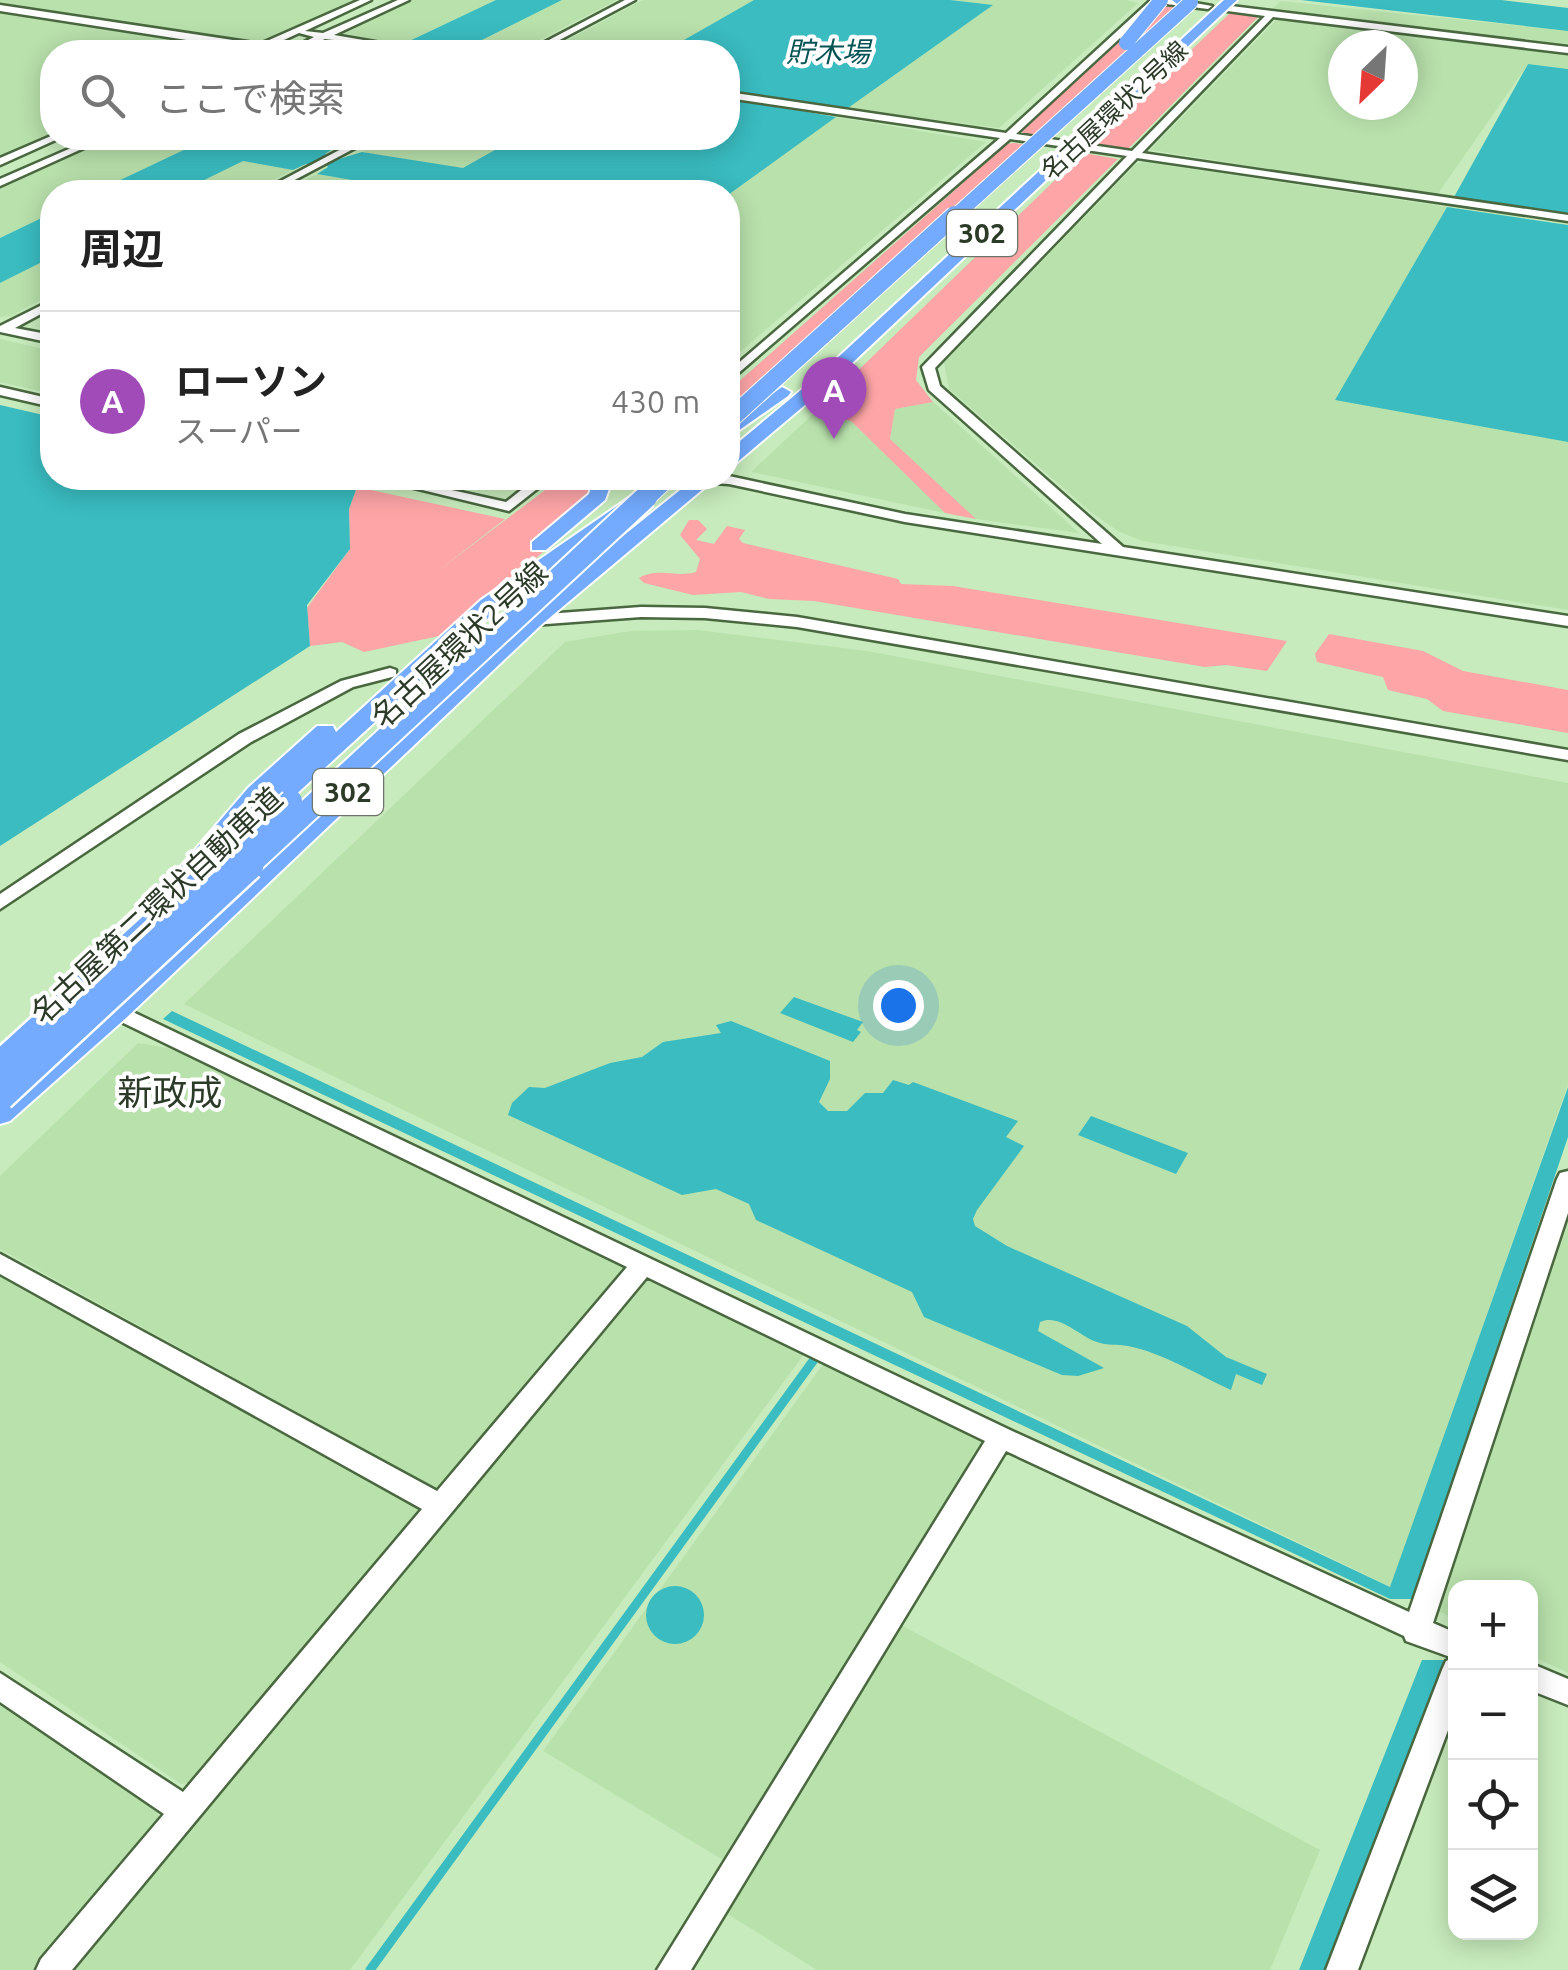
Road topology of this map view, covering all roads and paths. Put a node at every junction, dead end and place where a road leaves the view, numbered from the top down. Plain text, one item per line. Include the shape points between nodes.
1 (366, 0) edge
2 (378, 0) edge
3 (405, 0) edge
4 (630, 0) edge
5 (1158, 0) edge
6 (1204, 2) edge
7 (0, 10) edge
8 (1271, 14) junction
9 (303, 34) junction
10 (324, 36) junction
11 (194, 40) edge
12 (280, 40) edge
13 (286, 40) edge
14 (315, 40) edge
15 (351, 40) edge
16 (553, 40) edge
17 (1568, 50) edge
18 (1120, 52) junction
19 (740, 97) edge
20 (1007, 137) junction
21 (40, 145) edge
22 (1067, 146) junction
23 (40, 149) edge
24 (74, 150) edge
25 (345, 150) edge
26 (1135, 156) junction
27 (0, 165) edge
28 (288, 180) edge
29 (0, 183) edge
30 (1568, 218) edge
31 (40, 310) edge
32 (2, 329) edge
33 (40, 337) edge
34 (740, 368) edge
35 (0, 391) edge
36 (740, 392) edge
37 (800, 399) junction
38 (40, 400) edge
39 (740, 410) edge
40 (740, 423) edge
41 (740, 436) edge
42 (740, 450) edge
43 (740, 482) edge
44 (433, 490) edge
45 (530, 490) edge
46 (602, 490) edge
47 (633, 490) edge
48 (650, 490) edge
49 (654, 490) edge
50 (675, 490) edge
51 (689, 490) edge
52 (735, 490) edge
53 (1117, 550) junction
54 (533, 620) junction
55 (1568, 620) edge
56 (1568, 635) edge
57 (390, 673) junction
58 (1568, 755) edge
59 (286, 792) junction
60 (172, 893) junction
61 (0, 903) edge
62 (116, 1011) junction
63 (0, 1048) edge
64 (0, 1066) edge
65 (0, 1096) edge
66 (0, 1114) edge
67 (1568, 1180) edge
68 (0, 1263) edge
69 (644, 1265) junction
70 (1001, 1437) junction
71 (442, 1507) junction
72 (1416, 1632) junction
73 (1448, 1644) edge
74 (1538, 1679) edge
75 (0, 1686) edge
76 (1448, 1691) edge
77 (1568, 1692) edge
78 (188, 1812) junction
79 (52, 1970) edge
80 (673, 1970) edge
81 (1342, 1970) edge

1 - 12 street
2 - 9 street
3 - 10 street
4 - 16 street
5 - 6 street
5 - 18 highway, bridge
5 - 20 street
6 - 8 street
6 - 18 highway, bridge
6 - 22 highway, 名古屋環状2号線 / 302
6 - 39 highway, bridge
7 - 11 street
8 - 17 street
8 - 26 street
9 - 10 street
9 - 13 street
10 - 14 street
10 - 15 street
18 - 36 highway
19 - 20 street
20 - 22 street
20 - 34 street
21 - 27 street
22 - 26 street
22 - 37 highway, 名古屋環状2号線 / 302
22 - 40 highway, 名古屋環状2号線 / 302 via 840,348
23 - 27 street
24 - 29 street
25 - 28 street
26 - 30 street
26 - 53 street via 928,367 934,387
31 - 32 street
32 - 33 street
35 - 38 street
37 - 41 highway
37 - 42 highway, 名古屋環状2号線 / 302
43 - 53 street via 905,518
44 - 45 street via 509,507
46 - 57 highway
47 - 64 highway, 名古屋第二環状自動車道, bridge
48 - 59 highway, 名古屋環状2号線 / 302 via 489,606
49 - 65 highway, 名古屋第二環状自動車道, bridge
50 - 59 highway via 520,609 387,727
51 - 54 highway, 名古屋環状2号線 / 302
52 - 56 street via 901,528
53 - 55 street
54 - 58 street via 689,612 798,622
54 - 62 highway, 名古屋環状2号線 / 302
57 - 60 highway via 257,793
57 - 61 street via 347,684 245,738
59 - 60 highway, 名古屋環状2号線 / 302
60 - 63 highway, 名古屋環状2号線 / 302
62 - 66 highway, 名古屋環状2号線 / 302
62 - 69 street
67 - 72 street
68 - 71 street
69 - 70 street
69 - 71 street
70 - 72 street
70 - 80 street
71 - 78 street
72 - 73 street
74 - 77 street
75 - 78 street
76 - 81 street
78 - 79 street

